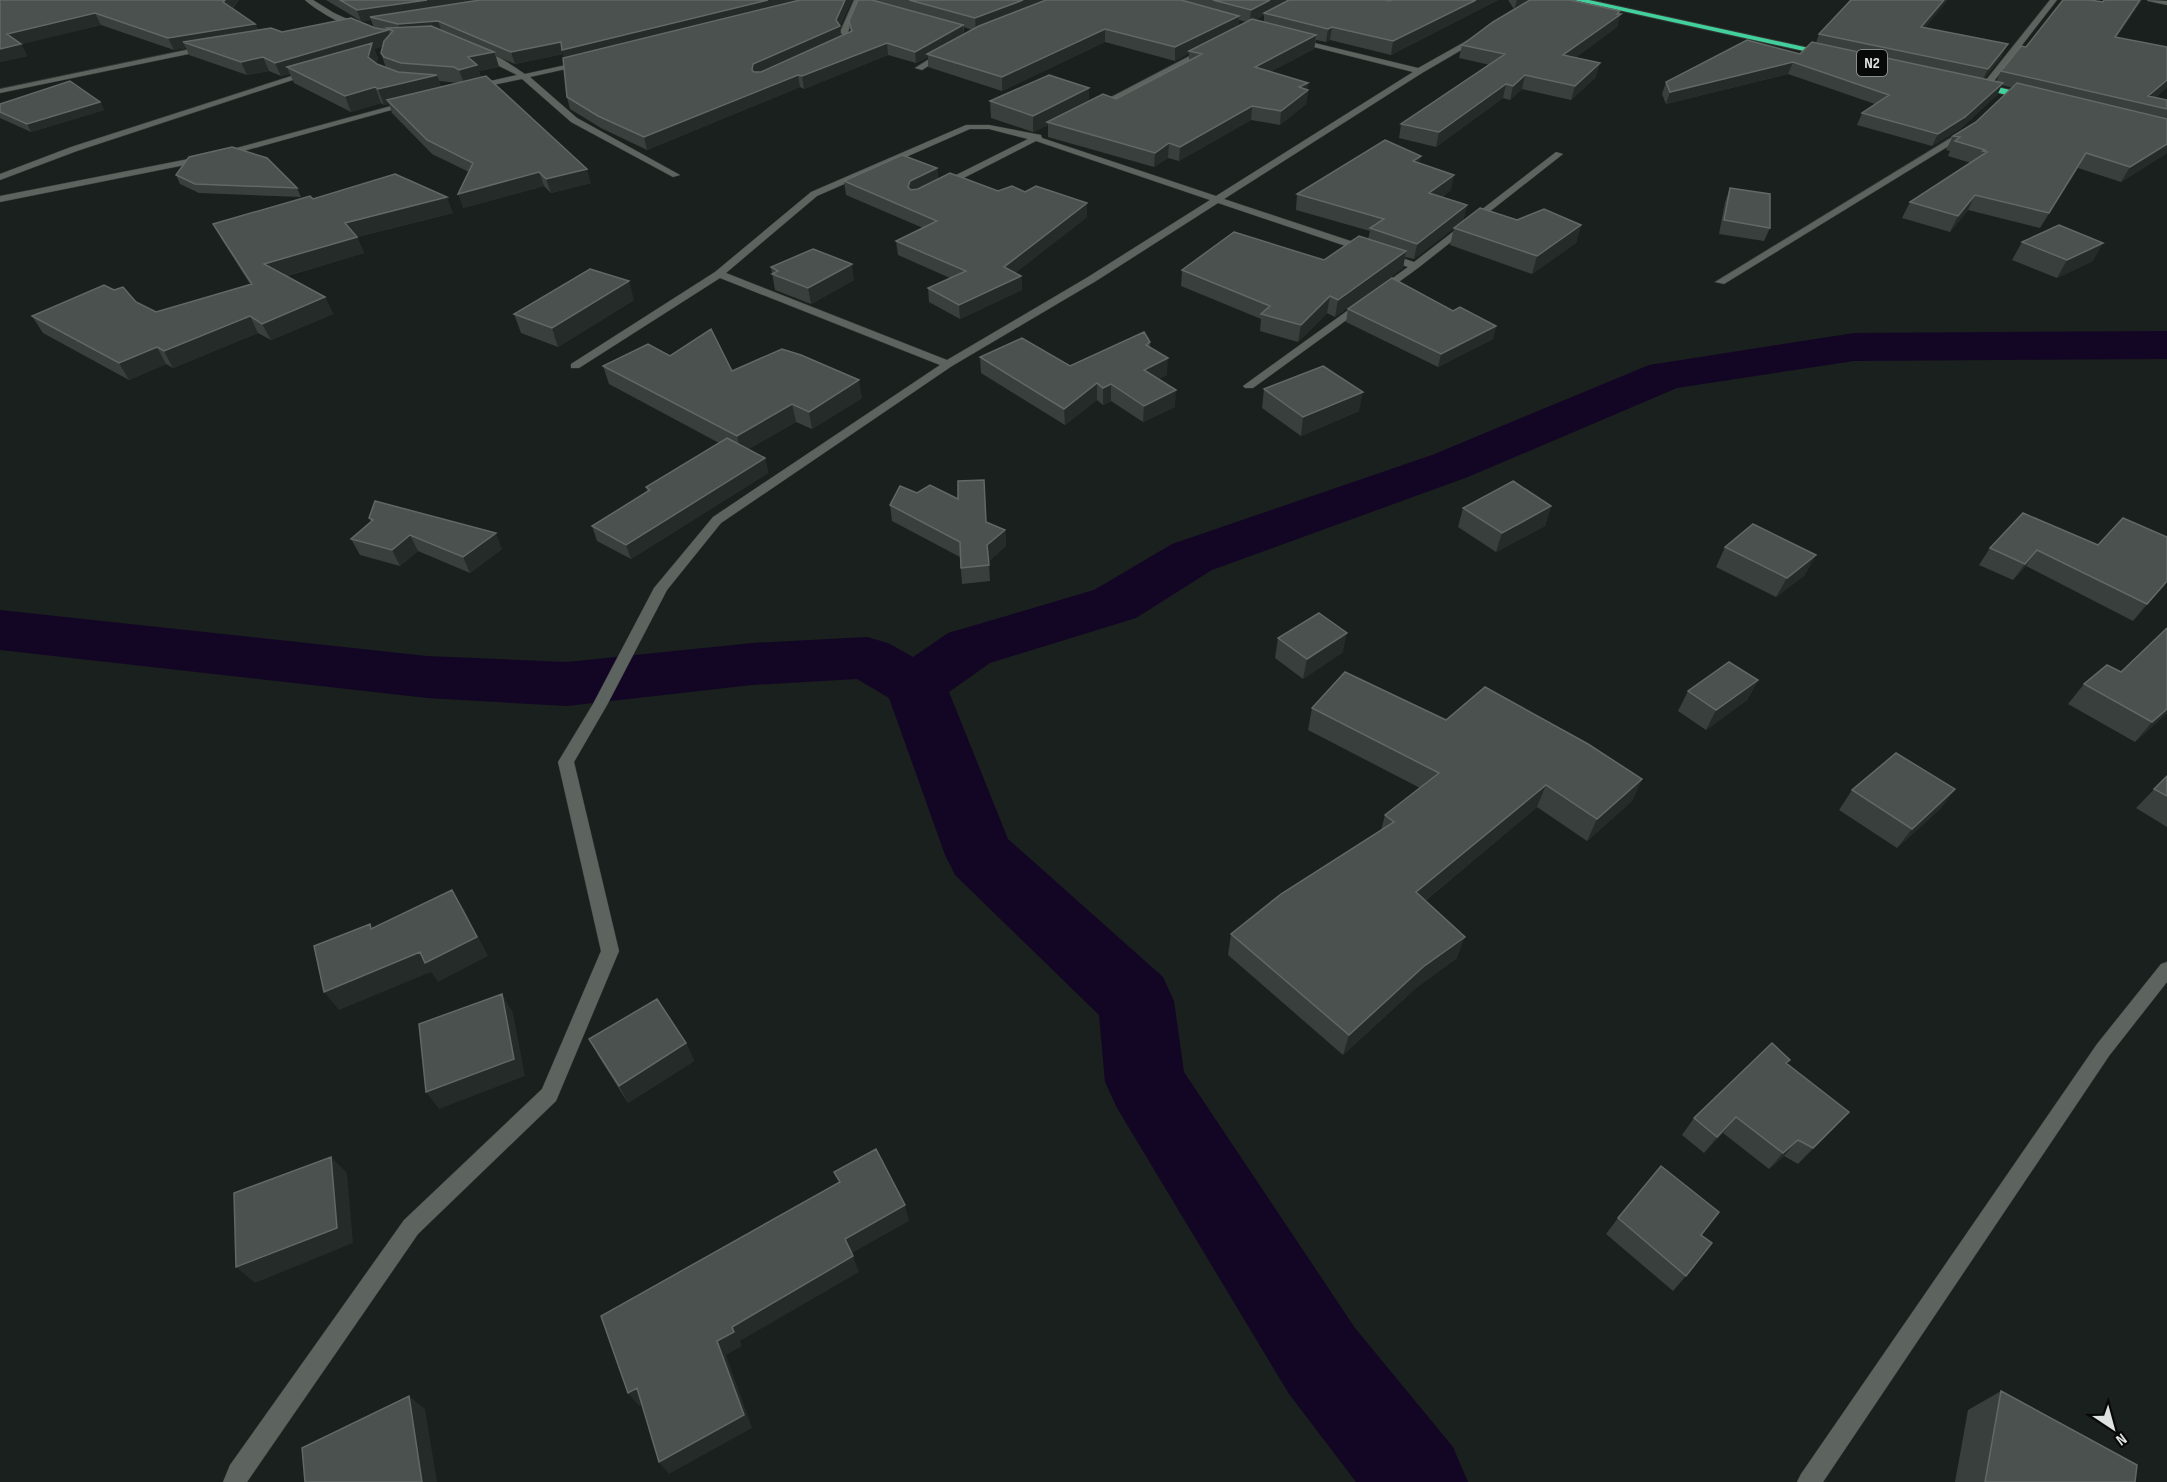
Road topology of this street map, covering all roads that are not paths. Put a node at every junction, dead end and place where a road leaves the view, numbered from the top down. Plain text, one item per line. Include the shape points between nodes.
1 (308, 0) edge
2 (1577, 0) edge
3 (2054, 0) edge
4 (2151, 0) edge
5 (857, 1) edge
6 (2167, 3) edge
7 (867, 5) edge
8 (359, 26) junction
9 (368, 27) edge
10 (336, 29) edge
11 (1491, 30) edge
12 (1286, 37) edge
13 (219, 46) edge
14 (957, 46) edge
15 (826, 49) edge
16 (1211, 49) edge
17 (471, 50) edge
18 (1833, 55) edge
19 (589, 61) edge
20 (919, 68) dead end
21 (321, 69) edge
22 (1419, 71) junction
23 (525, 76) junction
24 (1961, 82) edge
25 (1985, 87) junction
26 (461, 89) edge
27 (0, 91) edge
28 (2043, 100) edge
29 (415, 102) edge
30 (1087, 112) edge
31 (1972, 126) edge
32 (1045, 133) dead end
33 (1035, 138) junction
34 (1560, 154) dead end
35 (676, 175) dead end
36 (0, 177) edge
37 (935, 189) edge
38 (0, 199) edge
39 (1221, 200) junction
40 (1415, 266) junction
41 (719, 274) junction
42 (1720, 282) dead end
43 (948, 364) junction
44 (575, 366) dead end
45 (1250, 386) dead end
46 (2167, 969) edge
47 (235, 1482) edge
48 (1809, 1482) edge

1 - 8 street
2 - 18 highway, N2
3 - 25 street
4 - 6 street
5 - 7 street
5 - 15 street via 844,32 849,39
8 - 9 street
8 - 10 street
11 - 22 street
12 - 22 street
13 - 27 street
14 - 20 street
16 - 30 street
17 - 23 street
19 - 23 street
21 - 36 street
22 - 39 street
23 - 26 street
23 - 35 street via 574,120
24 - 25 highway
25 - 28 highway via 2005,95
29 - 38 street via 215,156
31 - 42 street
32 - 33 street
33 - 37 street
33 - 39 street
33 - 41 street via 989,127 969,127 945,137 814,194
34 - 40 street
39 - 40 street
39 - 43 street
40 - 45 street
41 - 43 street
41 - 44 street
43 - 47 street via 717,520 661,588 566,762 610,951 549,1095 411,1227
46 - 48 street via 2103,1050

